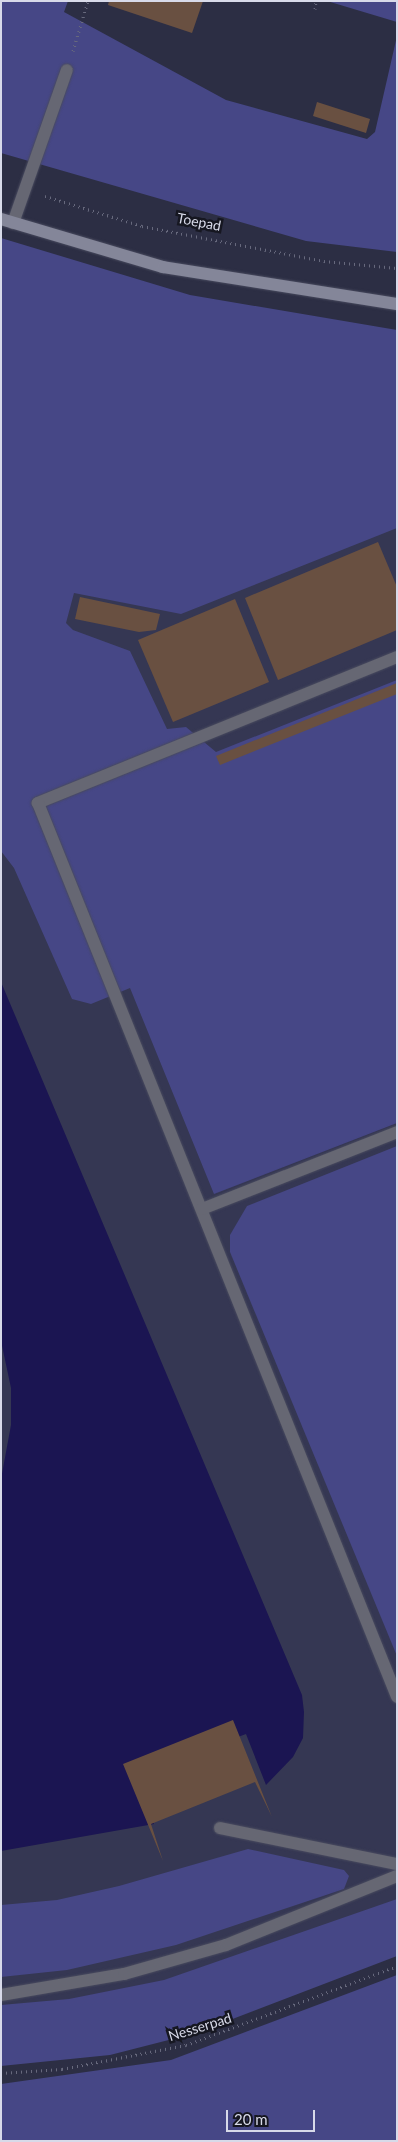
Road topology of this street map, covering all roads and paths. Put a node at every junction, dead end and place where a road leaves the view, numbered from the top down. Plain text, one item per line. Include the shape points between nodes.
1 (88, 1) edge
2 (316, 1) edge
3 (315, 9) dead end
4 (66, 70) joint
5 (23, 189) junction
6 (7, 221) edge
7 (397, 268) edge
8 (397, 304) edge
9 (397, 657) edge
10 (397, 1132) edge
11 (202, 1209) junction
12 (397, 1697) edge
13 (220, 1828) dead end
14 (397, 1864) edge
15 (397, 1876) edge
16 (397, 1966) edge
17 (1, 1995) edge
18 (1, 2073) edge

1 - 4 path
2 - 3 path
4 - 5 lane
5 - 6 lane
5 - 7 path, Toepad via 142,226 324,261
6 - 8 street via 163,267
9 - 11 lane via 38,803
10 - 11 lane
11 - 12 lane
13 - 14 lane
15 - 17 lane via 226,1945 124,1974
16 - 18 path, Nesserpad via 186,2045 62,2069

